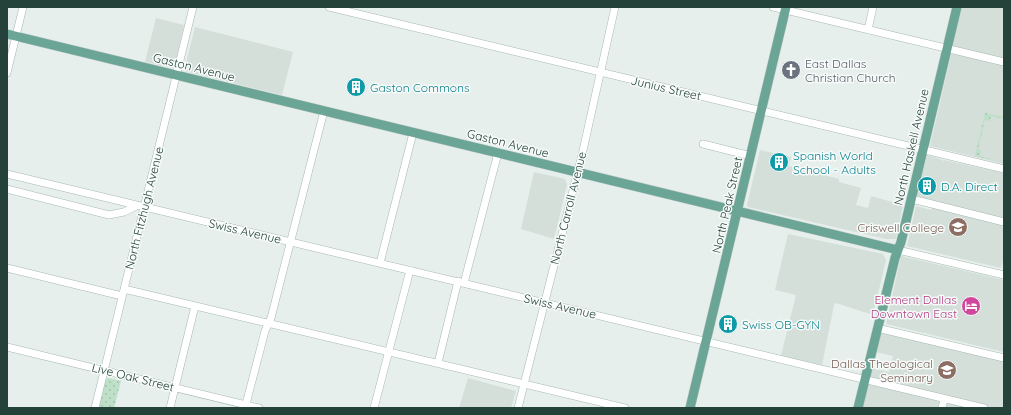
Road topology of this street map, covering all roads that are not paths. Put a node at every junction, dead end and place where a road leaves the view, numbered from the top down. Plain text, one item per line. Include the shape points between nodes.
1 (23, 7) edge
2 (193, 7) edge
3 (329, 7) edge
4 (615, 7) edge
5 (773, 7) edge
6 (873, 7) edge
7 (957, 7) edge
8 (786, 8) edge
9 (868, 30) junction
10 (7, 34) edge
11 (16, 36) junction
12 (947, 49) junction
13 (1004, 62) edge
14 (7, 73) edge
15 (600, 73) junction
16 (178, 75) junction
17 (762, 110) junction
18 (324, 111) junction
19 (413, 133) junction
20 (703, 144) dead end
21 (923, 149) junction
22 (498, 153) junction
23 (751, 156) junction
24 (1004, 170) edge
25 (578, 172) junction
26 (7, 174) edge
27 (7, 189) edge
28 (912, 199) junction
29 (136, 206) junction
30 (145, 208) junction
31 (738, 211) junction
32 (1004, 222) edge
33 (290, 242) junction
34 (898, 250) junction
35 (380, 263) junction
36 (7, 268) edge
37 (410, 270) junction
38 (1004, 276) edge
39 (461, 282) junction
40 (124, 288) junction
41 (122, 296) junction
42 (544, 302) junction
43 (195, 306) junction
44 (268, 323) junction
45 (878, 328) junction
46 (707, 341) junction
47 (7, 347) edge
48 (388, 351) junction
49 (1004, 358) edge
50 (438, 363) junction
51 (104, 370) junction
52 (864, 380) junction
53 (524, 384) junction
54 (175, 387) junction
55 (944, 399) junction
56 (246, 406) edge
57 (95, 408) edge
58 (170, 408) edge
59 (260, 408) edge
60 (374, 408) edge
61 (518, 408) edge
62 (625, 408) edge
63 (690, 408) edge
64 (858, 408) edge
65 (942, 408) edge
66 (984, 408) edge

1 - 11 street
2 - 16 street, North Fitzhugh Avenue
3 - 15 street, Junius Street
4 - 15 street, North Carroll Avenue
5 - 8 street
6 - 9 street
7 - 12 main road, North Haskell Avenue
8 - 9 street
8 - 17 main road, North Peak Street
9 - 12 street
10 - 11 main road, Gaston Avenue
11 - 14 street
11 - 16 main road, Gaston Avenue
12 - 13 street
12 - 21 main road, North Haskell Avenue
15 - 17 street, Junius Street
15 - 25 street, North Carroll Avenue
16 - 18 main road, Gaston Avenue
16 - 30 street, North Fitzhugh Avenue
17 - 21 street, Junius Street
17 - 23 main road, North Peak Street
18 - 19 main road, Gaston Avenue
18 - 33 street
19 - 22 main road, Gaston Avenue
19 - 35 street
20 - 23 street
21 - 24 street, Junius Street
21 - 28 main road, North Haskell Avenue
22 - 25 main road, Gaston Avenue
22 - 39 street
23 - 31 main road, North Peak Street
25 - 31 main road, Gaston Avenue
25 - 42 street, North Carroll Avenue
26 - 29 street, Swiss Avenue
27 - 29 street via 109,215
28 - 32 street
28 - 34 main road, North Haskell Avenue
29 - 30 street, Swiss Avenue
30 - 33 street, Swiss Avenue
30 - 40 street, North Fitzhugh Avenue
31 - 34 main road, Gaston Avenue
31 - 46 main road, North Peak Street
33 - 35 street, Swiss Avenue
33 - 44 street
34 - 38 street, Gaston Avenue
34 - 45 main road, North Haskell Avenue
35 - 37 street, Swiss Avenue
36 - 41 street
37 - 39 street, Swiss Avenue
37 - 48 street
39 - 42 street, Swiss Avenue
39 - 50 street
40 - 41 street, North Fitzhugh Avenue
40 - 43 street
41 - 51 street, North Fitzhugh Avenue
42 - 46 street, Swiss Avenue
42 - 53 street, North Carroll Avenue
43 - 44 street
43 - 54 street
44 - 48 street
44 - 56 street
45 - 49 street
45 - 52 main road, North Haskell Avenue
46 - 52 street, Swiss Avenue
46 - 63 main road, North Peak Street
47 - 51 street, Live Oak Street
48 - 50 street
48 - 60 street
50 - 53 street
51 - 54 street, Live Oak Street
51 - 57 street, North Fitzhugh Avenue
52 - 55 street, Swiss Avenue
52 - 64 main road, North Haskell Avenue
53 - 61 street, North Carroll Avenue
53 - 62 street
54 - 56 street, Live Oak Street
54 - 58 street
55 - 65 street
55 - 66 street, Swiss Avenue
56 - 59 street, Live Oak Street

